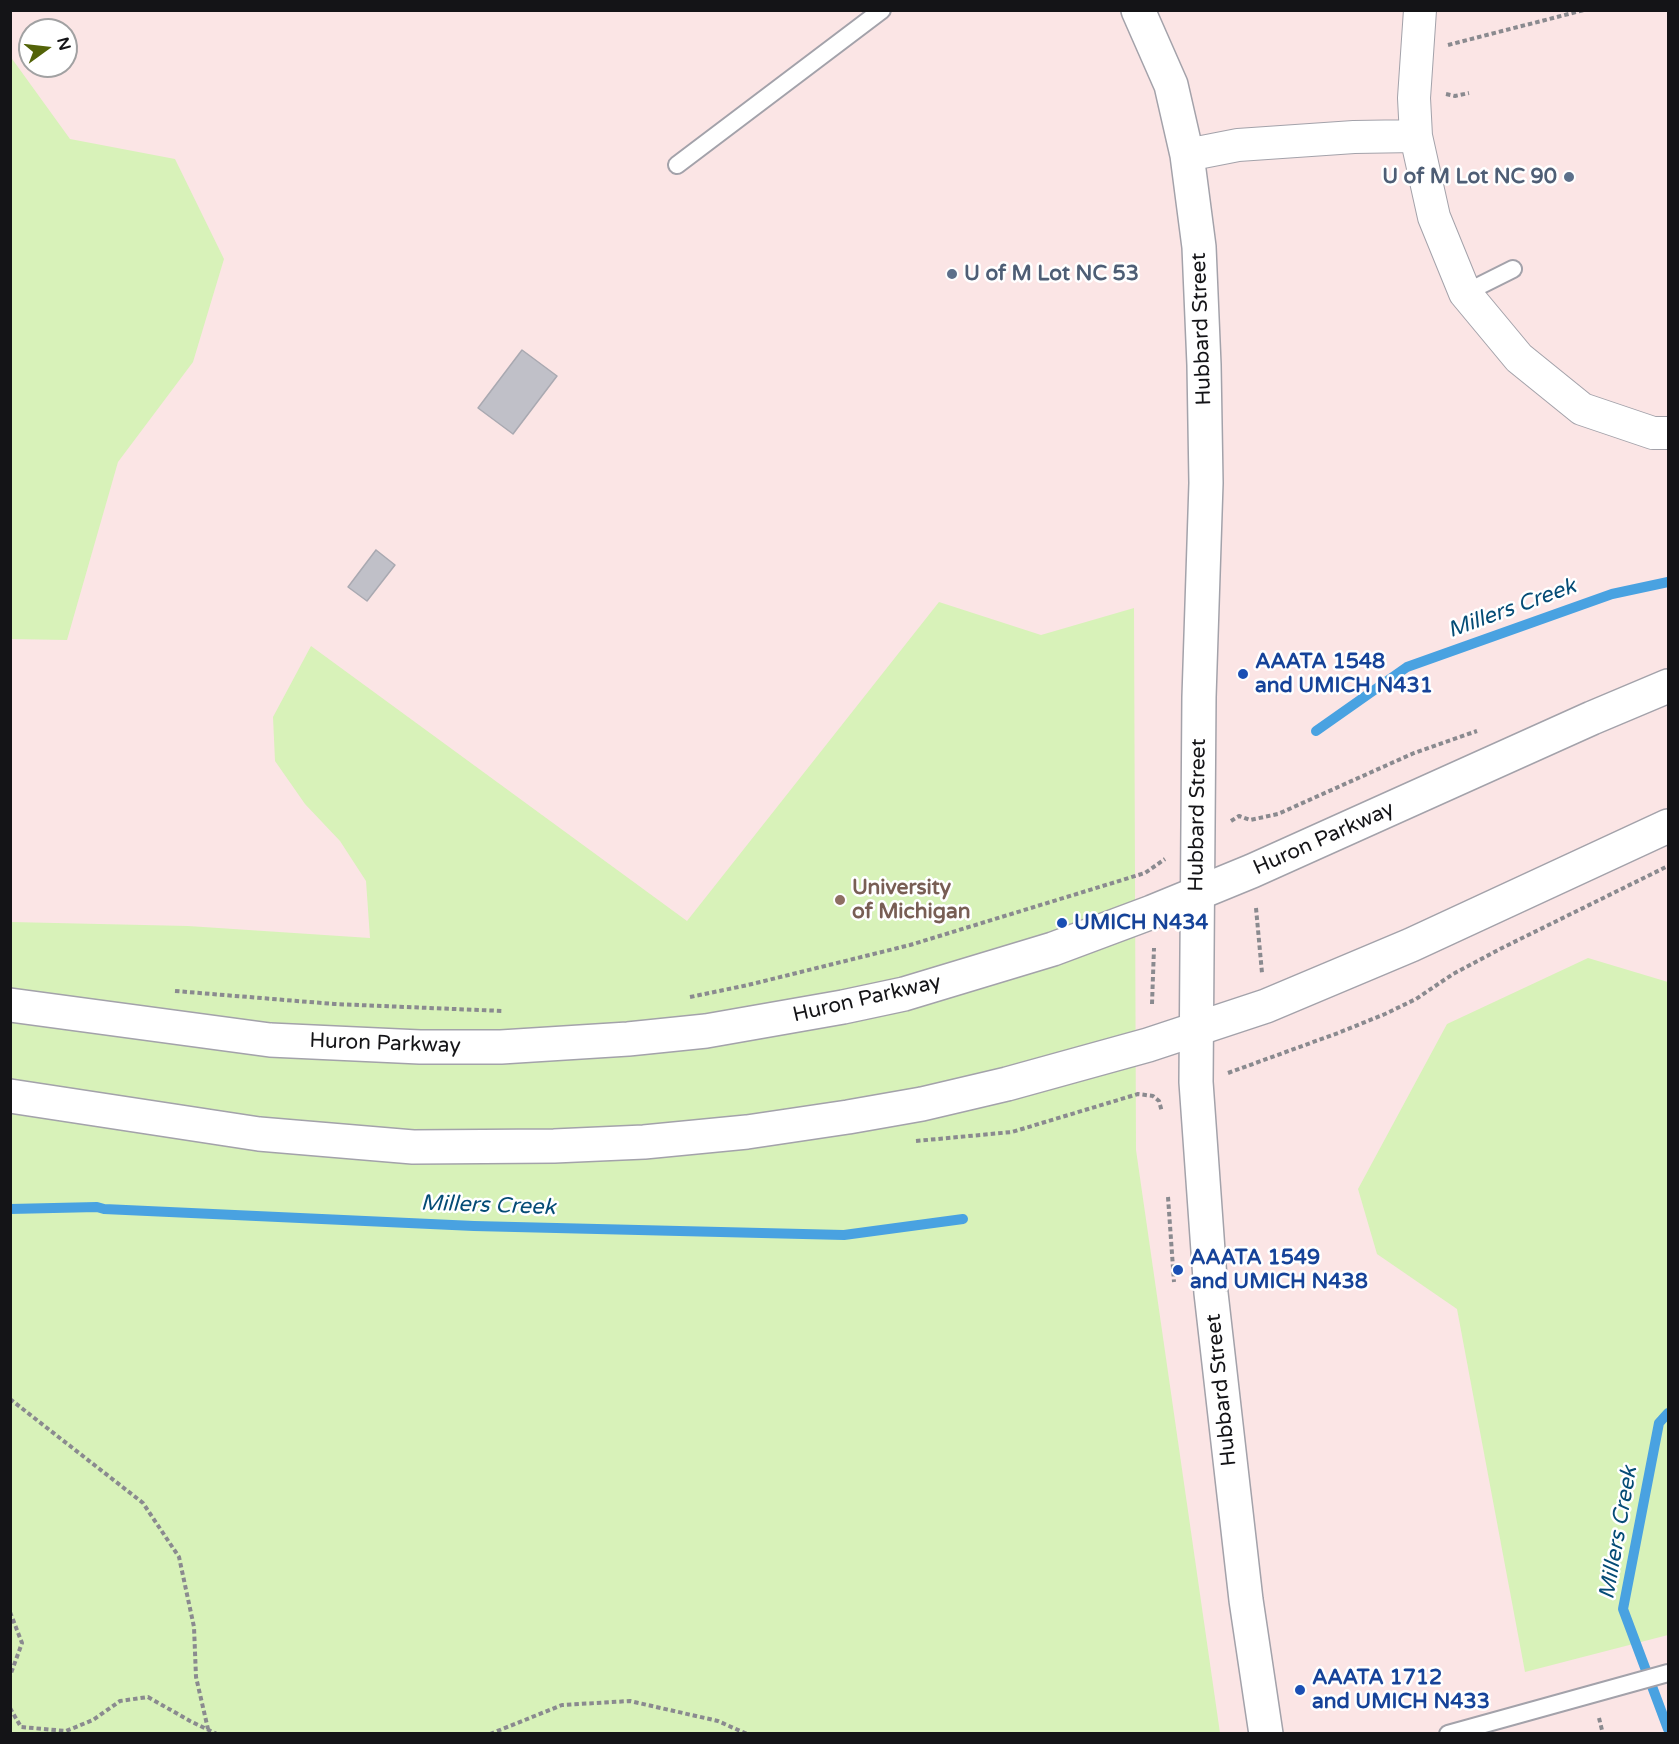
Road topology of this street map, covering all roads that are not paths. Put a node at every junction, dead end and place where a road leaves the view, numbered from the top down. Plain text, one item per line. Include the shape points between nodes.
1 (882, 10) edge
2 (1138, 10) edge
3 (1420, 10) edge
4 (1416, 136) junction
5 (1187, 155) junction
6 (677, 165) dead end
7 (1513, 269) dead end
8 (1465, 293) junction
9 (1668, 433) edge
10 (1668, 686) edge
11 (1668, 826) edge
12 (1197, 893) junction
13 (10, 1005) edge
14 (1196, 1030) junction
15 (10, 1096) edge
16 (1668, 1673) edge
17 (1266, 1734) edge
18 (1448, 1734) edge

1 - 6 lane
2 - 5 main road, Hubbard Street via 1171,85
3 - 4 street via 1414,98
4 - 5 street via 1238,145
4 - 8 street via 1434,217
5 - 12 main road, Hubbard Street via 1199,247 1206,483
7 - 8 lane
8 - 9 street via 1519,358 1582,409 1653,433
10 - 12 main road, Huron Parkway
11 - 14 main road via 1339,977
12 - 13 main road, Huron Parkway via 1053,949 904,994 767,1022 627,1039 501,1047 332,1044 270,1040
12 - 14 main road, Hubbard Street
14 - 15 main road via 922,1104 747,1132 644,1142 413,1147 334,1142
14 - 17 main road, Hubbard Street via 1211,1293 1246,1600
16 - 18 lane

